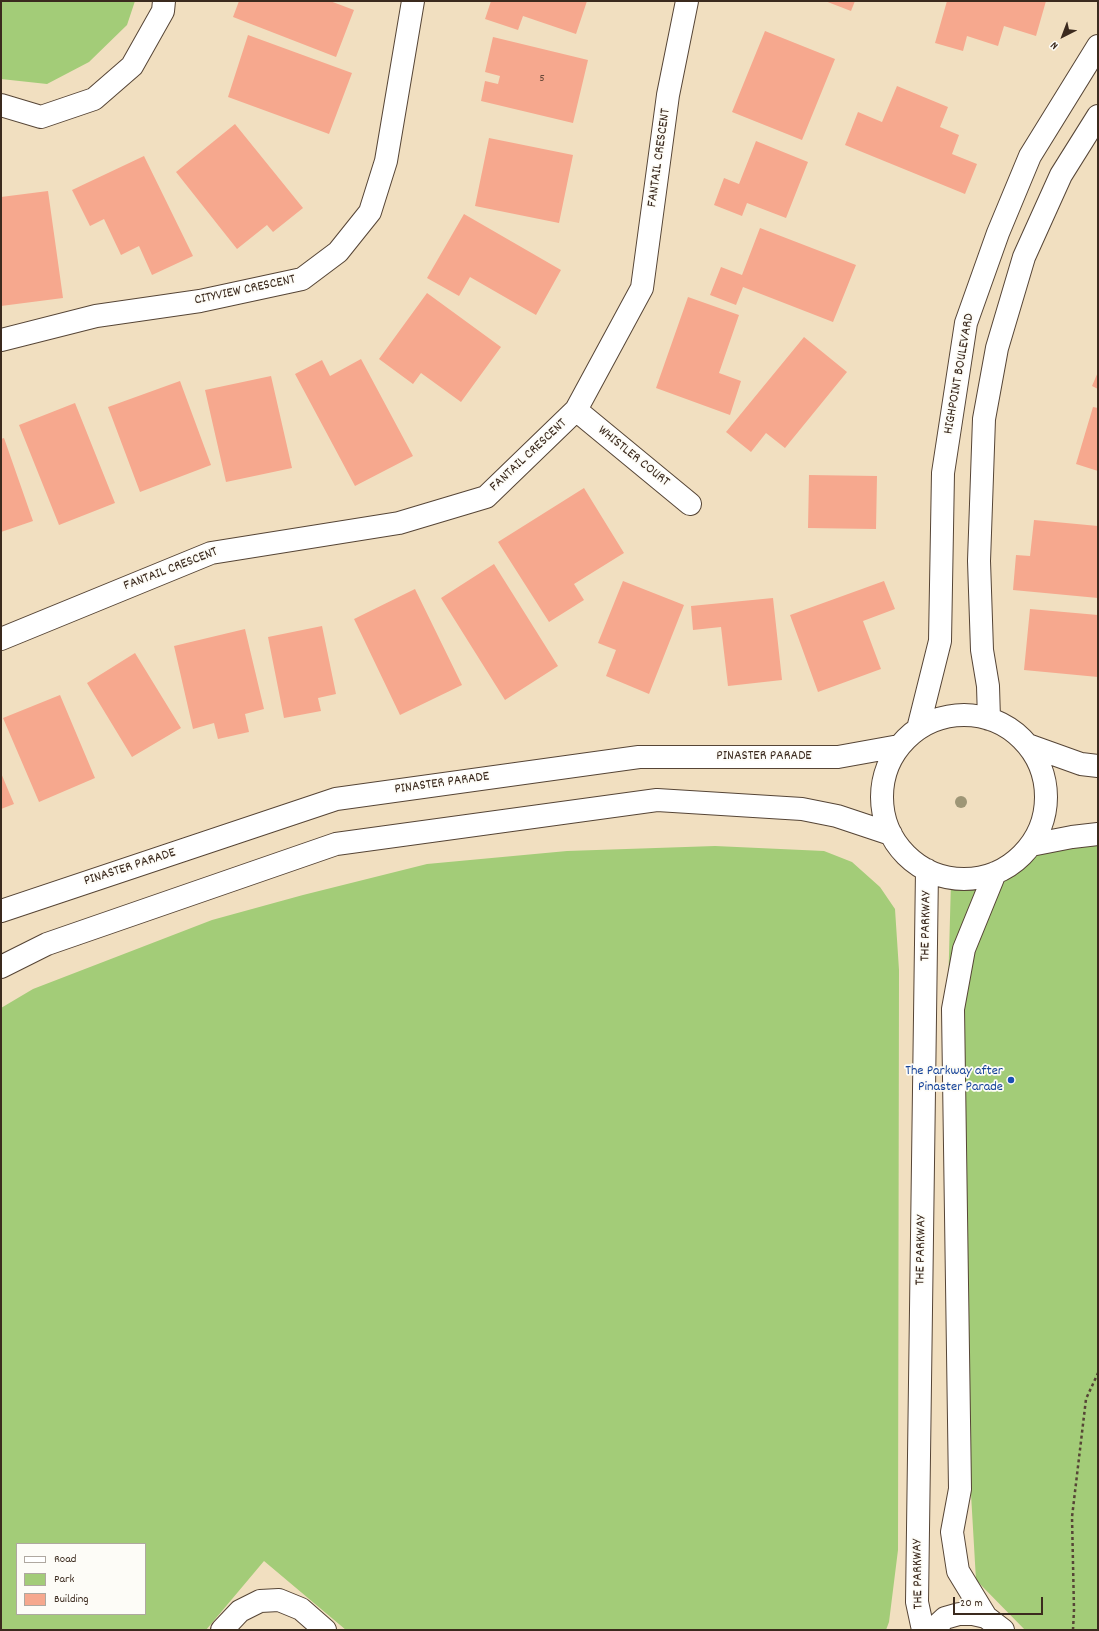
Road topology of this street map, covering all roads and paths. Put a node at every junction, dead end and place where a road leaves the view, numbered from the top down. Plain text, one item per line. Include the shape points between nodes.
1 (164, 1) edge
2 (412, 1) edge
3 (687, 1) edge
4 (1098, 46) edge
5 (1, 105) edge
6 (1098, 116) edge
7 (1, 340) edge
8 (576, 410) junction
9 (690, 504) dead end
10 (1, 639) edge
11 (989, 719) junction
12 (918, 729) junction
13 (1028, 745) junction
14 (899, 746) junction
15 (1098, 766) edge
16 (891, 834) junction
17 (1098, 834) edge
18 (1031, 845) junction
19 (927, 870) junction
20 (995, 873) junction
21 (1, 911) edge
22 (1, 967) edge
23 (1098, 1373) edge
24 (995, 1624) edge
25 (222, 1630) edge
26 (325, 1630) edge
27 (922, 1630) edge
28 (932, 1630) edge
29 (1073, 1630) edge

1 - 5 street via 163,11 132,66 94,98 41,117
2 - 7 street, CITYVIEW CRESCENT via 386,161 370,212 338,252 302,279 200,302 96,316
3 - 8 street, FANTAIL CRESCENT via 668,95 642,288
4 - 12 street, HIGHPOINT BOULEVARD via 1030,156 998,233 966,323 943,473 940,641
6 - 11 street via 1061,175 1024,257 997,348 984,419 979,560 982,650 988,686
8 - 9 street, WHISTLER COURT
8 - 10 street, FANTAIL CRESCENT via 486,496 399,523 211,553
11 - 12 street via 966,715 941,718
11 - 13 street via 1010,729
12 - 14 street
13 - 15 street via 1080,764
13 - 18 street via 1041,768 1046,795 1043,821
14 - 16 street via 888,766 882,788 883,812
14 - 21 street, PINASTER PARADE via 838,756 639,757 336,799
16 - 19 street via 906,855
16 - 22 street via 837,816 802,808 657,800 336,844 47,944
17 - 18 street
18 - 20 street via 1015,862
19 - 20 street via 949,878 972,879
19 - 27 street, THE PARKWAY via 917,1602
20 - 24 street via 964,949 953,1009 960,1489 952,1532 958,1571
23 - 29 path via 1086,1399 1072,1517
24 - 28 street via 973,1614 959,1614 945,1618
25 - 26 street via 240,1611 260,1601 279,1600 301,1609

